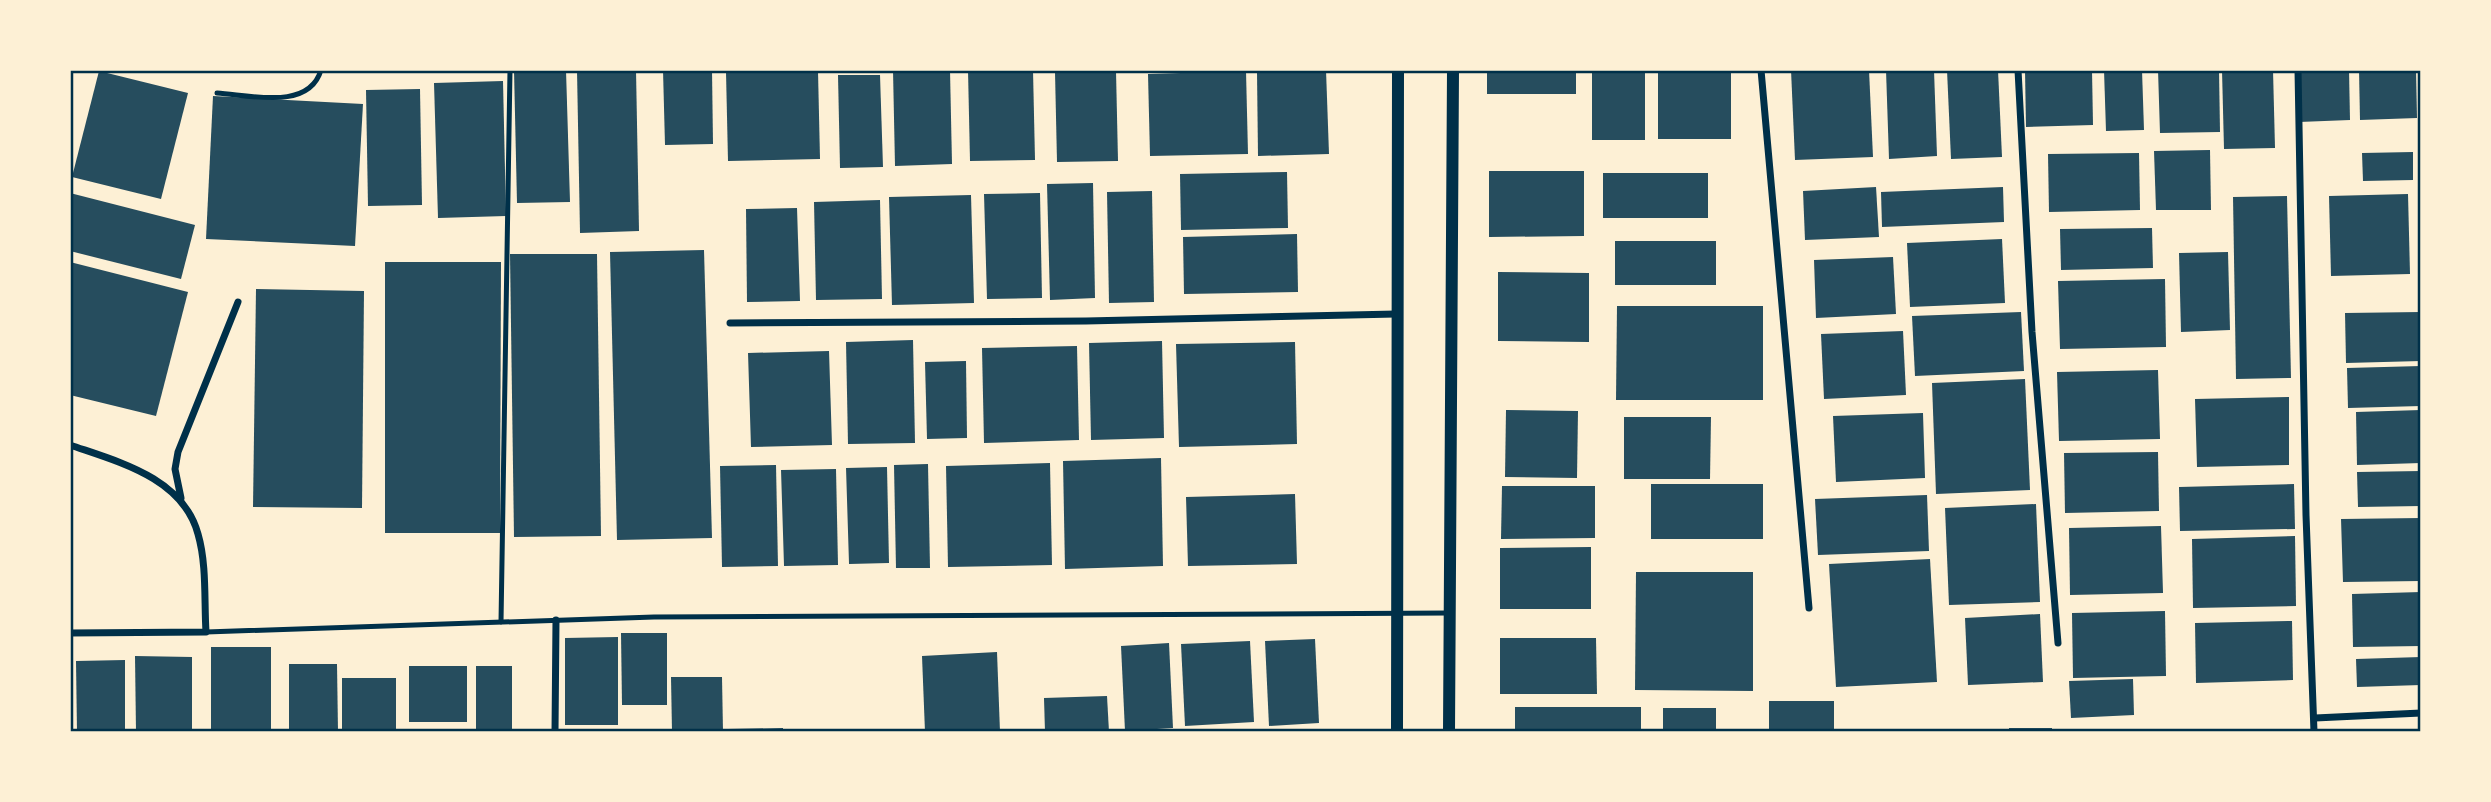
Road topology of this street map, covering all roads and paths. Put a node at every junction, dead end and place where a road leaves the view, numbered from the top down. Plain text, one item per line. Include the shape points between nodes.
1 (321, 70) edge
2 (510, 70) edge
3 (1398, 70) edge
4 (1453, 70) edge
5 (1761, 70) edge
6 (2018, 70) edge
7 (2298, 70) edge
8 (217, 93) dead end
9 (238, 302) dead end
10 (1396, 314) junction
11 (730, 323) dead end
12 (70, 445) edge
13 (181, 499) junction
14 (1809, 608) dead end
15 (1398, 613) junction
16 (1449, 613) junction
17 (556, 620) junction
18 (501, 622) junction
19 (206, 632) junction
20 (70, 633) edge
21 (2058, 643) dead end
22 (2421, 713) edge
23 (2315, 718) junction
24 (555, 732) edge
25 (1397, 732) edge
26 (1449, 732) edge
27 (2315, 732) edge

1 - 8 lane via 313,87 295,96
2 - 18 lane
3 - 10 street
4 - 16 street
5 - 14 street
6 - 21 street via 2032,332
7 - 23 street via 2306,515
9 - 13 street via 178,452 174,469
10 - 11 street
10 - 15 street
12 - 13 street via 146,474
13 - 19 street via 199,537
15 - 16 lane
15 - 17 lane
15 - 25 street
16 - 26 street
17 - 18 lane
17 - 24 street
18 - 19 lane
19 - 20 street
22 - 23 street
23 - 27 street

